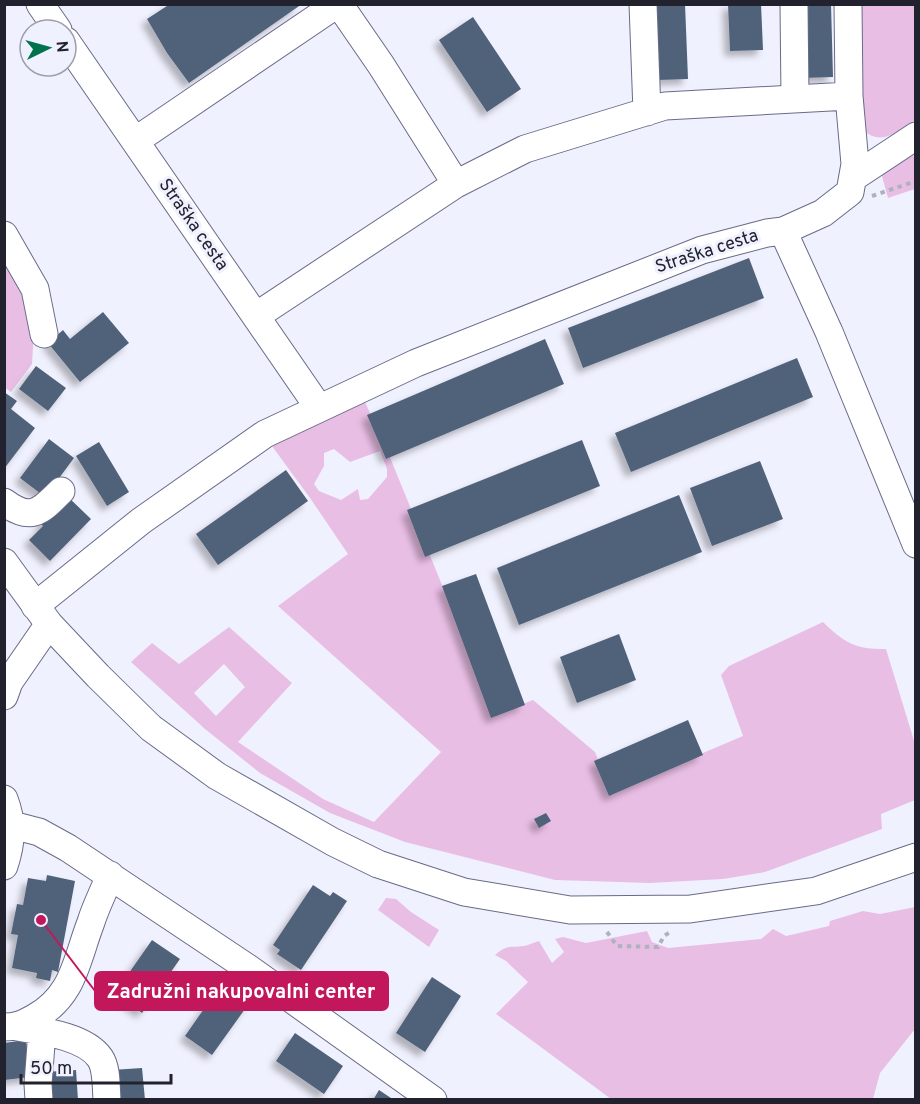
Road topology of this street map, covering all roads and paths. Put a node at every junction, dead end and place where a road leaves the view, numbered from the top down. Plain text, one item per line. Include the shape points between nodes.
1 (40, 4) edge
2 (338, 4) edge
3 (643, 4) edge
4 (794, 4) edge
5 (848, 4) edge
6 (50, 18) edge
7 (78, 58) edge
8 (849, 96) junction
9 (795, 99) junction
10 (647, 112) junction
11 (915, 136) edge
12 (135, 141) junction
13 (854, 177) junction
14 (456, 184) junction
15 (783, 231) junction
16 (4, 235) edge
17 (256, 316) junction
18 (45, 334) dead end
19 (319, 408) junction
20 (61, 491) dead end
21 (4, 502) edge
22 (915, 544) edge
23 (4, 562) edge
24 (42, 615) junction
25 (4, 696) edge
26 (4, 799) edge
27 (12, 825) junction
28 (915, 857) edge
29 (4, 866) edge
30 (110, 875) junction
31 (600, 927) dead end
32 (675, 928) dead end
33 (21, 1028) edge
34 (39, 1100) edge
35 (107, 1100) edge
36 (433, 1100) edge

1 - 6 street
2 - 12 street
2 - 14 street
3 - 10 street
4 - 9 street
5 - 8 street
7 - 12 street, Straška cesta
8 - 9 street
8 - 13 street
9 - 10 street via 665,106
10 - 14 street via 525,149
11 - 13 street
12 - 17 street, Straška cesta
13 - 15 street via 850,192 824,213
14 - 17 street
15 - 19 street, Straška cesta via 702,250 416,363
15 - 22 street, Straška cesta via 829,332
16 - 18 street via 34,289
17 - 19 street, Straška cesta
19 - 24 street, Straška cesta via 265,434 141,520
20 - 21 street via 44,509 30,514 17,512
23 - 24 street
24 - 25 street, Straška cesta
24 - 28 street via 151,728 217,776 378,864 464,892 570,910 690,909 816,891
26 - 27 street
27 - 29 street
27 - 30 street via 39,832
30 - 33 street via 74,977 49,1010
30 - 36 street
31 - 32 path via 617,946 657,947
33 - 34 street
33 - 35 street via 63,1036 87,1047 100,1058

